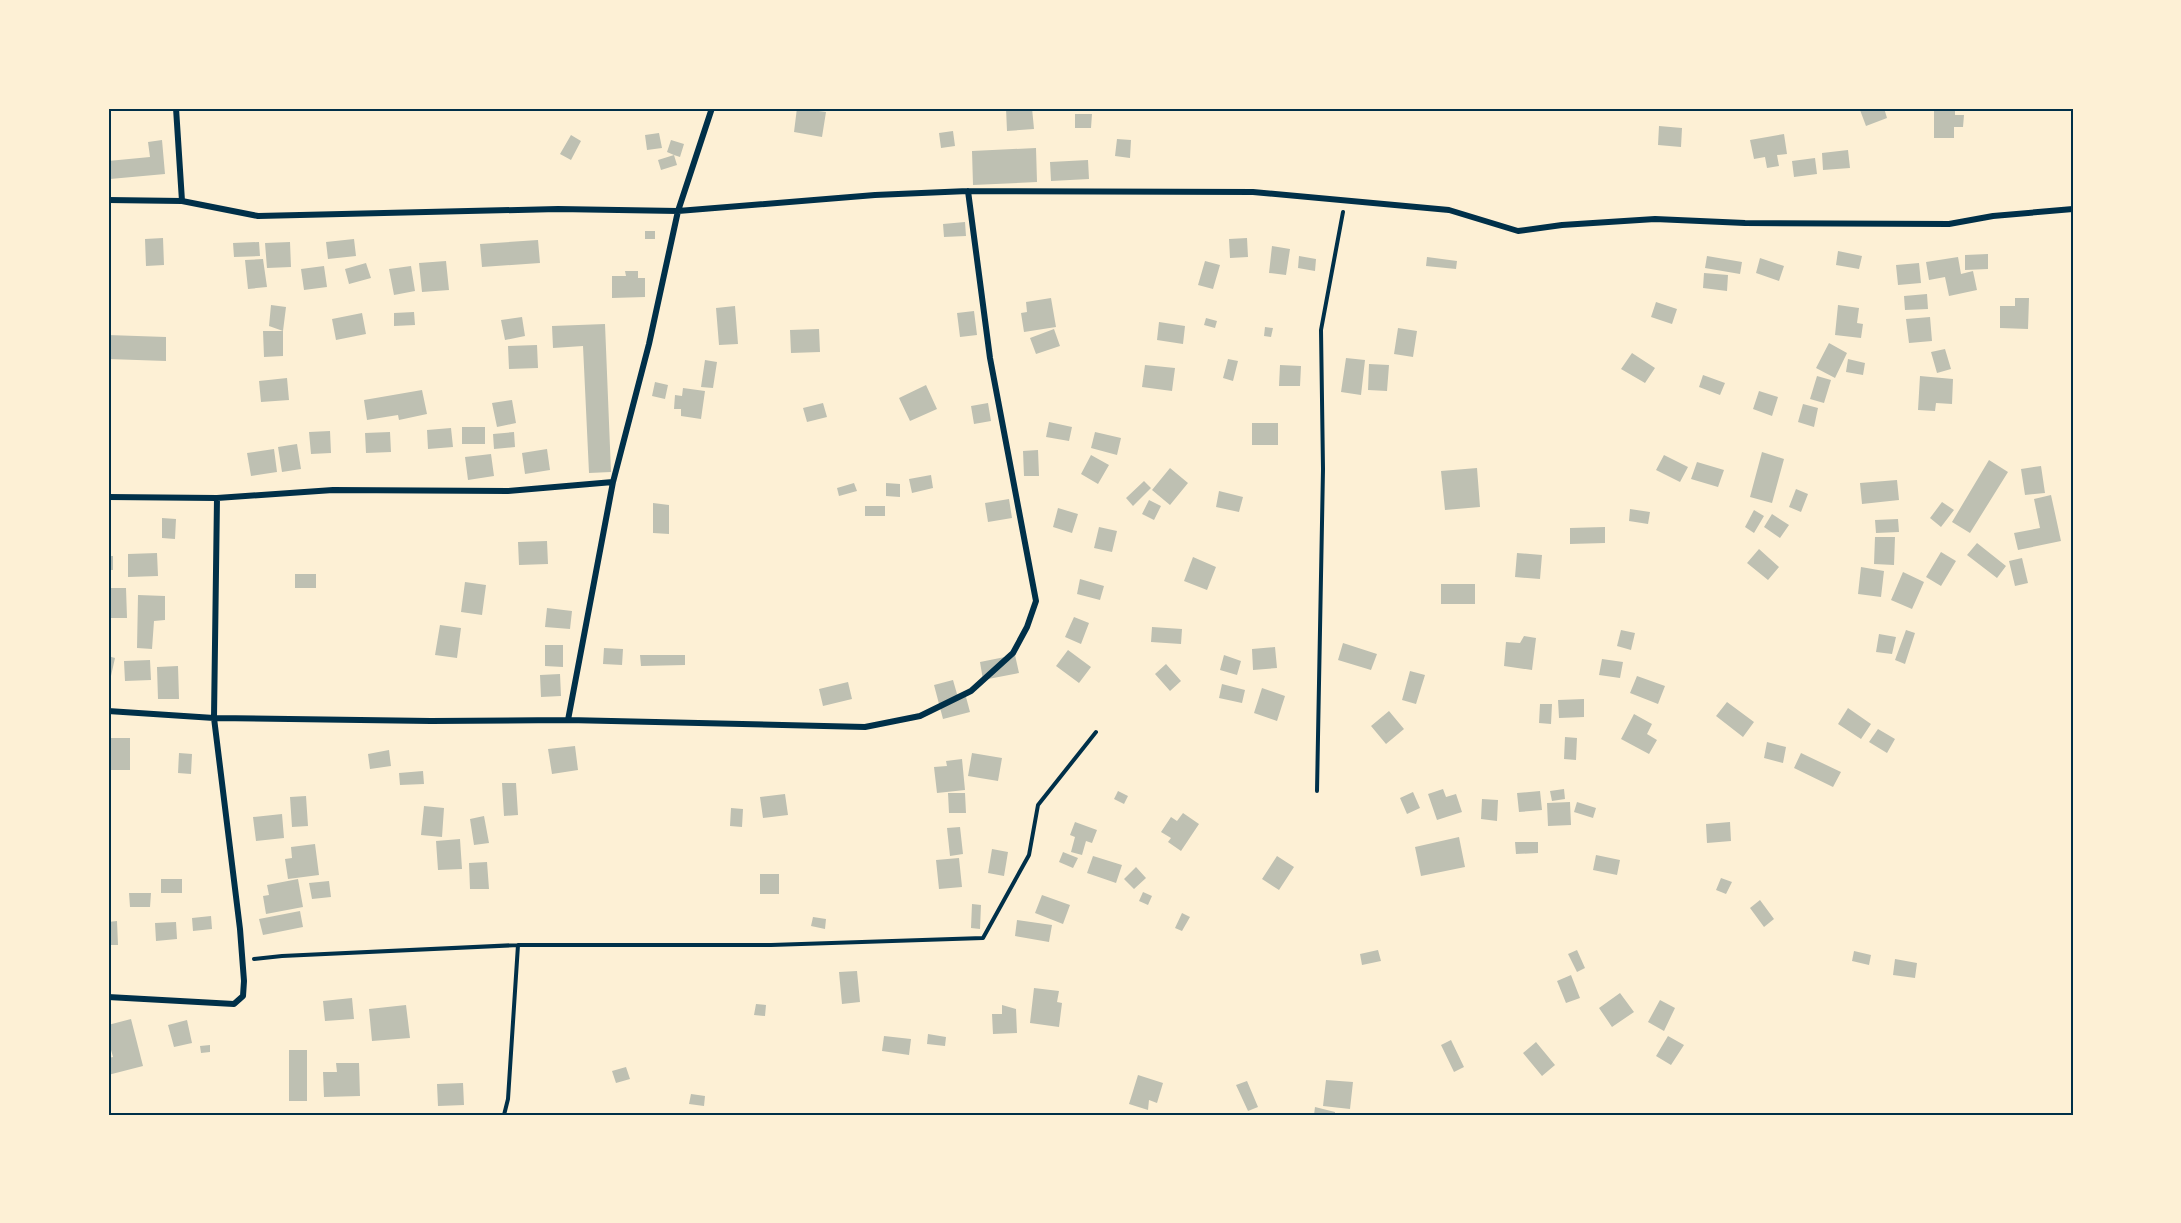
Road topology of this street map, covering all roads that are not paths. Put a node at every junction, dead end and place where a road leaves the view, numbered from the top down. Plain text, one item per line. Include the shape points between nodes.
1 (176, 108) edge
2 (712, 108) edge
3 (968, 191) junction
4 (108, 200) edge
5 (182, 201) junction
6 (2073, 209) edge
7 (678, 211) junction
8 (613, 482) junction
9 (108, 497) edge
10 (217, 498) junction
11 (108, 711) edge
12 (214, 718) junction
13 (568, 720) junction
14 (108, 997) edge

1 - 5 street
2 - 7 street
3 - 6 street via 1253,192 1449,210 1518,231 1655,219 1949,224
3 - 7 street
3 - 13 street via 990,358 1036,601 1013,653 961,696 920,716 865,727
4 - 5 street
5 - 7 street via 258,216 558,209
7 - 8 street
8 - 10 street via 508,491 333,490
8 - 13 street
9 - 10 street
10 - 12 street
11 - 12 street
12 - 13 street
12 - 14 street via 243,961 243,996 234,1004

